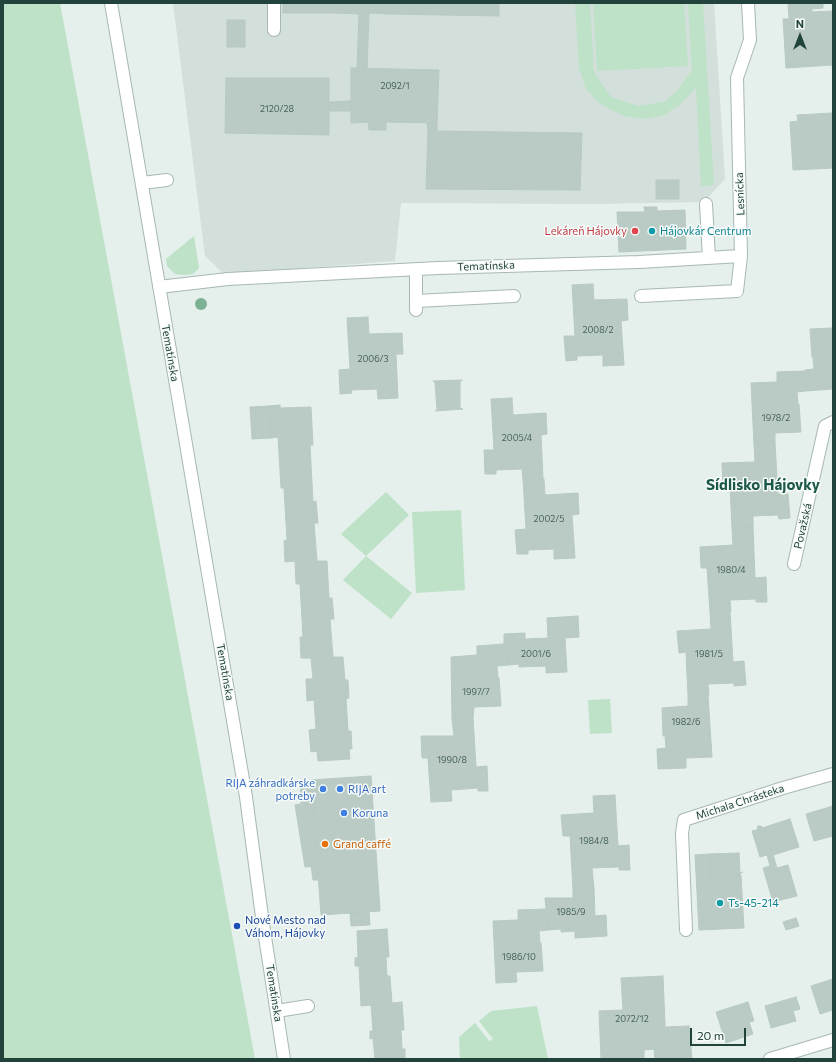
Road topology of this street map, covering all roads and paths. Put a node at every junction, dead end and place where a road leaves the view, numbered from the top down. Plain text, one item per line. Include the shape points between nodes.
1 (111, 3) edge
2 (274, 3) edge
3 (748, 3) edge
4 (274, 30) dead end
5 (167, 180) dead end
6 (142, 183) junction
7 (706, 204) dead end
8 (741, 256) junction
9 (709, 258) junction
10 (416, 270) junction
11 (159, 287) junction
12 (514, 296) dead end
13 (641, 296) dead end
14 (833, 422) edge
15 (794, 564) dead end
16 (833, 774) edge
17 (686, 930) dead end
18 (308, 1006) dead end
19 (277, 1011) junction
20 (833, 1040) edge
21 (284, 1059) edge
22 (770, 1059) edge

1 - 6 street, Tematínska
2 - 4 street
3 - 8 street, Lesnícka via 750,40 737,78
5 - 6 street
6 - 11 street, Tematínska
7 - 9 street
8 - 9 street, Tematínska
8 - 13 street, Lesnícka via 737,291
9 - 10 street, Tematínska
10 - 11 street, Tematínska via 210,280
10 - 12 street via 416,305
11 - 19 street, Tematínska via 246,797
14 - 15 street, Považská via 825,426
16 - 17 street, Michala Chrásteka via 684,820 682,833
18 - 19 street
19 - 21 street, Tematínska
20 - 22 street

